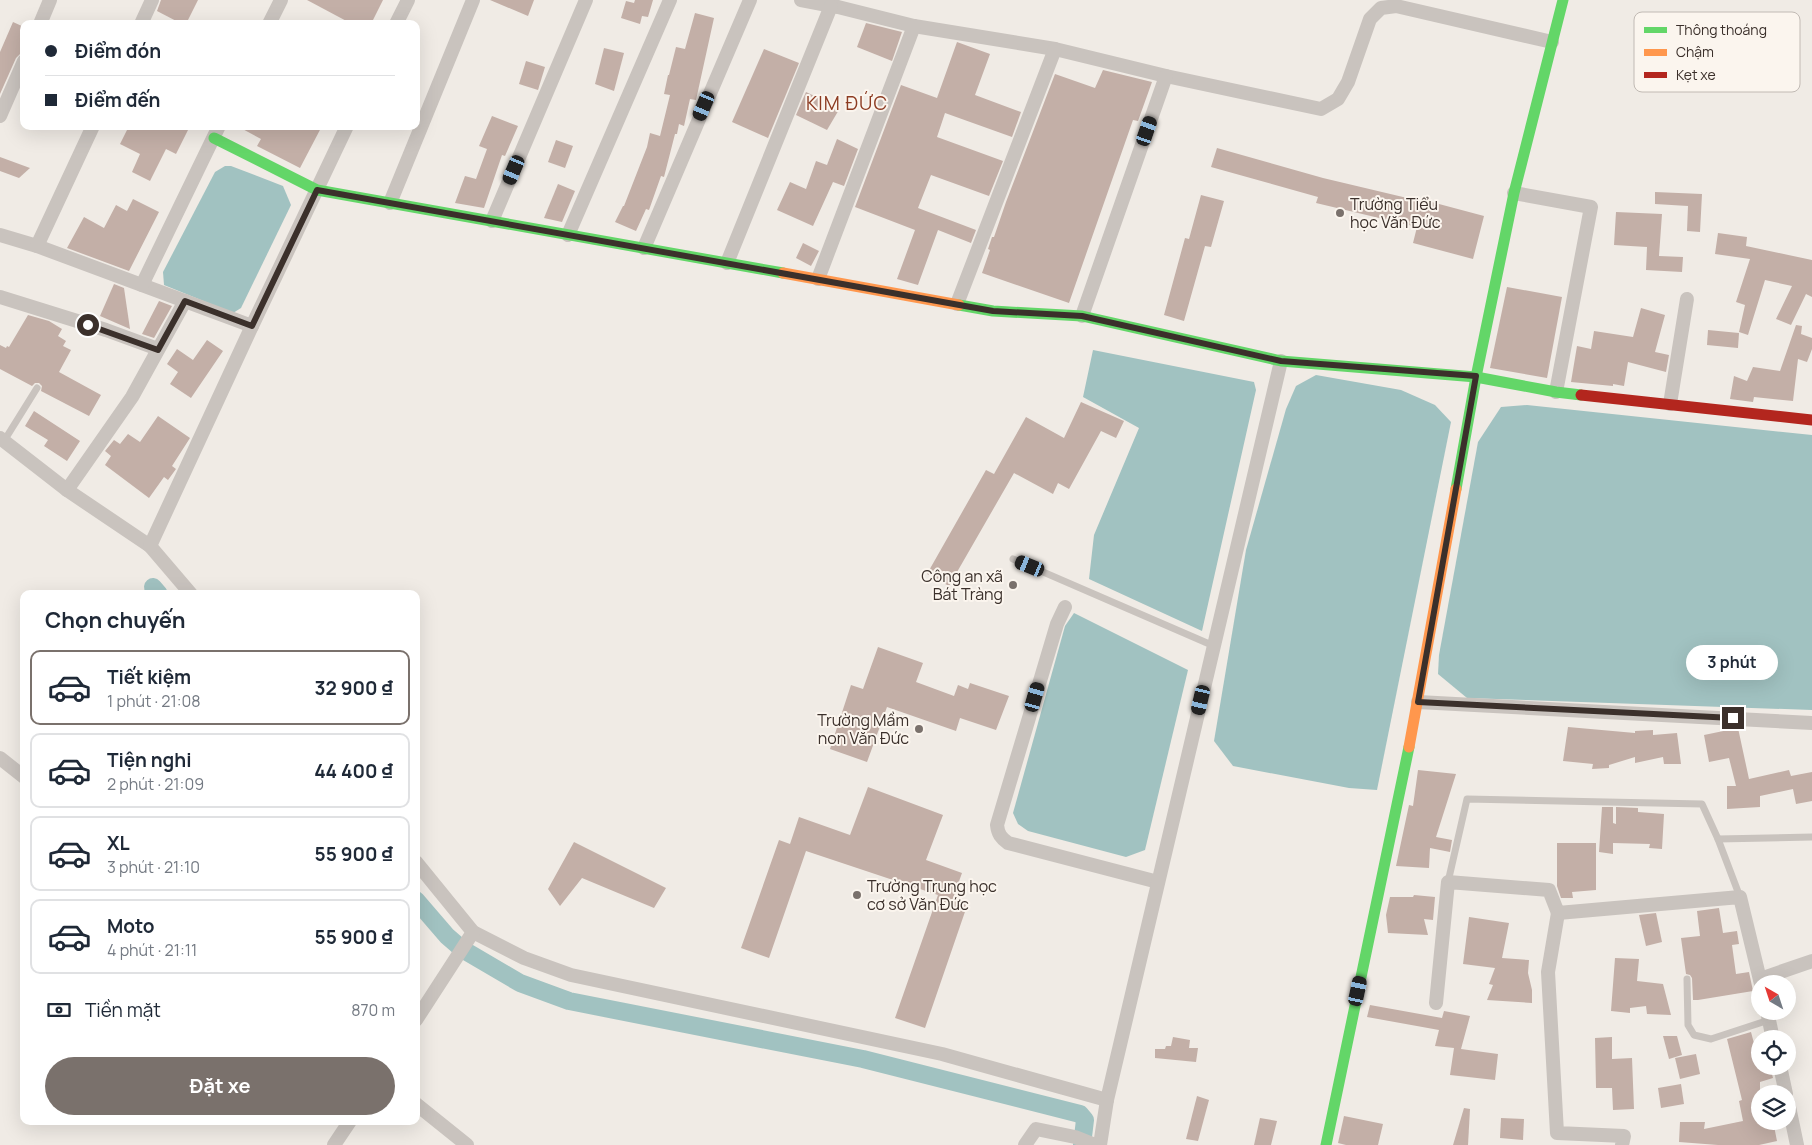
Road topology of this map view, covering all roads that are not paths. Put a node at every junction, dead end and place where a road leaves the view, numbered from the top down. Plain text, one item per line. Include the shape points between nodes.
1 (50, 0) edge
2 (152, 0) edge
3 (281, 0) edge
4 (408, 0) edge
5 (473, 0) edge
6 (586, 0) edge
7 (670, 0) edge
8 (750, 0) edge
9 (801, 0) edge
10 (1562, 0) edge
11 (831, 6) junction
12 (42, 20) edge
13 (143, 20) edge
14 (271, 20) edge
15 (398, 20) edge
16 (914, 26) junction
17 (1552, 42) junction
18 (1055, 49) junction
19 (20, 70) edge
20 (1166, 76) junction
21 (0, 116) edge
22 (91, 130) edge
23 (345, 130) edge
24 (420, 130) edge
25 (420, 130) edge
26 (217, 132) edge
27 (317, 190) junction
28 (1514, 193) junction
29 (390, 203) junction
30 (492, 221) junction
31 (0, 235) edge
32 (568, 235) junction
33 (37, 246) junction
34 (644, 248) junction
35 (727, 263) junction
36 (818, 279) junction
37 (142, 285) junction
38 (0, 297) edge
39 (1687, 298) dead end
40 (185, 301) junction
41 (957, 304) junction
42 (1082, 316) junction
43 (252, 326) junction
44 (158, 350) junction
45 (1281, 361) junction
46 (1476, 376) junction
47 (37, 388) dead end
48 (1556, 392) junction
49 (1670, 404) junction
50 (1812, 420) edge
51 (2, 440) edge
52 (67, 490) junction
53 (150, 546) junction
54 (1013, 559) dead end
55 (188, 590) edge
56 (1065, 608) dead end
57 (1214, 646) junction
58 (1418, 702) junction
59 (1812, 723) edge
60 (0, 758) edge
61 (20, 774) edge
62 (1812, 837) edge
63 (1718, 839) junction
64 (420, 867) edge
65 (1158, 882) junction
66 (1448, 882) junction
67 (1740, 897) junction
68 (1558, 913) junction
69 (470, 936) junction
70 (1812, 961) edge
71 (1759, 975) edge
72 (1778, 975) edge
73 (1687, 978) dead end
74 (1436, 1003) dead end
75 (420, 1014) edge
76 (1756, 1020) edge
77 (1106, 1100) junction
78 (420, 1107) edge
79 (347, 1125) edge
80 (1794, 1130) edge
81 (1096, 1144) edge
82 (334, 1145) edge
83 (467, 1145) edge
84 (1025, 1145) edge
85 (1326, 1145) edge
86 (1622, 1145) edge
87 (1797, 1145) edge

1 - 12 street
2 - 13 street
3 - 14 street
4 - 15 street
5 - 24 street
6 - 30 street
7 - 32 street
8 - 34 street
9 - 11 street
10 - 17 street
11 - 16 street
11 - 35 street
16 - 18 street
16 - 36 street
17 - 20 street via 1396,6 1380,8 1370,19 1348,82 1338,99 1321,109
17 - 28 street
18 - 20 street
18 - 41 street
19 - 21 street
20 - 42 street
22 - 33 street
23 - 27 street
25 - 29 street
26 - 27 street
26 - 37 street
27 - 29 street
27 - 43 street
28 - 46 street
28 - 48 street via 1591,207
29 - 30 street
30 - 32 street
31 - 33 street
32 - 34 street
33 - 37 street
34 - 35 street
35 - 36 street
36 - 41 street
37 - 40 street
38 - 44 street
39 - 49 street
40 - 43 street
40 - 44 street
41 - 42 street via 993,311
42 - 45 street
43 - 53 street
44 - 52 street via 132,397
45 - 46 street
45 - 57 street
46 - 48 street
46 - 58 street
47 - 51 lane
48 - 49 street
49 - 50 street
51 - 52 street
52 - 53 street
53 - 55 street
54 - 57 lane
56 - 65 street via 1057,624 997,825 998,833 1008,843
57 - 65 street
58 - 59 street
58 - 85 street
60 - 61 street
62 - 63 lane
63 - 66 lane via 1702,804 1467,799
63 - 67 lane
64 - 69 street
65 - 77 street
66 - 68 street via 1549,890
66 - 74 street
67 - 68 street
67 - 71 street
68 - 86 street via 1548,972 1557,1133 1624,1136
69 - 75 street
69 - 77 street via 571,975 942,1054
70 - 72 street
73 - 76 lane via 1688,1025 1694,1035 1711,1039
77 - 81 street
78 - 83 street
79 - 82 street
80 - 87 street
81 - 84 street via 1036,1128

